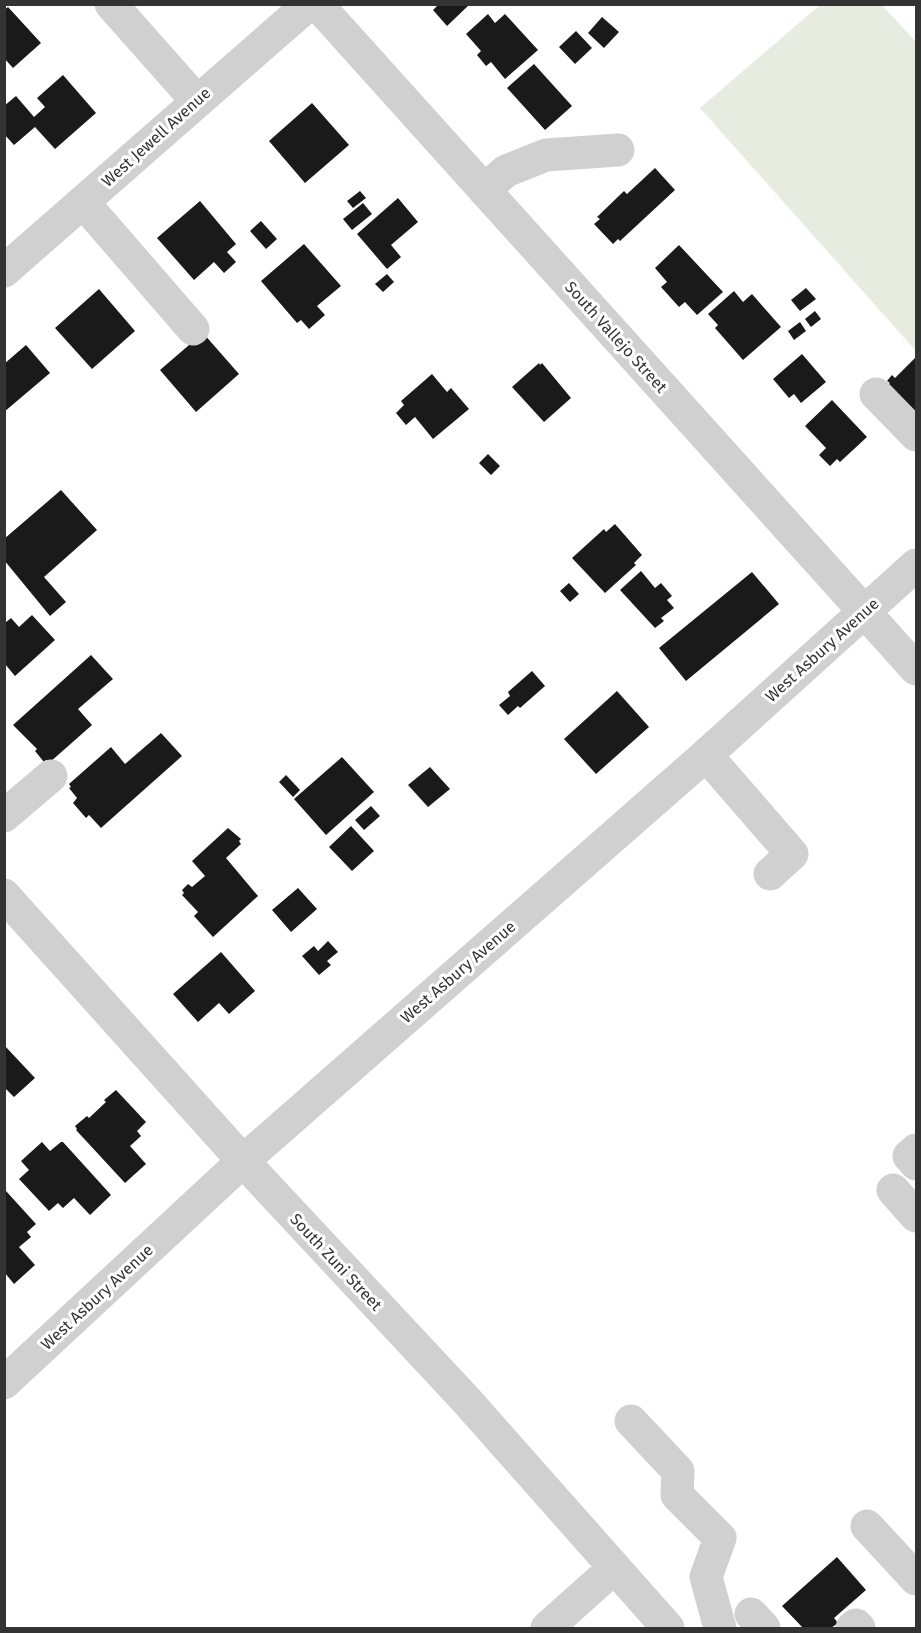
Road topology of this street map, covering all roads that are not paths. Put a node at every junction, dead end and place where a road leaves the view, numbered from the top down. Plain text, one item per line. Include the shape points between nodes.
1 (111, 4) edge
2 (309, 4) edge
3 (317, 4) edge
4 (197, 101) junction
5 (618, 150) dead end
6 (484, 190) junction
7 (83, 202) junction
8 (4, 271) edge
9 (193, 329) dead end
10 (876, 394) dead end
11 (916, 435) edge
12 (916, 565) edge
13 (864, 611) junction
14 (916, 669) edge
15 (706, 754) junction
16 (51, 776) dead end
17 (4, 816) edge
18 (770, 874) dead end
19 (4, 895) edge
20 (916, 1150) edge
21 (243, 1161) junction
22 (916, 1164) edge
23 (893, 1190) dead end
24 (916, 1216) edge
25 (4, 1383) edge
26 (631, 1421) dead end
27 (867, 1526) dead end
28 (614, 1568) junction
29 (916, 1579) edge
30 (547, 1629) edge
31 (668, 1629) edge
32 (720, 1629) edge
33 (852, 1629) edge
34 (860, 1629) edge

1 - 4 street
2 - 4 street, West Jewell Avenue
3 - 6 street, South Vallejo Street
4 - 7 street, West Jewell Avenue
5 - 6 street via 546,155 506,171
6 - 13 street, South Vallejo Street
7 - 8 street, West Jewell Avenue
7 - 9 street
10 - 11 street
12 - 13 street, West Asbury Avenue
13 - 14 street, South Vallejo Street
13 - 15 street, West Asbury Avenue
15 - 18 street via 792,854
15 - 21 street, West Asbury Avenue
16 - 17 street
19 - 21 street, South Zuni Street
20 - 22 street via 909,1156
21 - 25 street, West Asbury Avenue
21 - 28 street, South Zuni Street via 467,1401
23 - 24 street
26 - 32 street via 678,1471 677,1495 720,1538 706,1577
27 - 29 street
28 - 30 street
28 - 31 street, South Zuni Street
33 - 34 street via 856,1625

